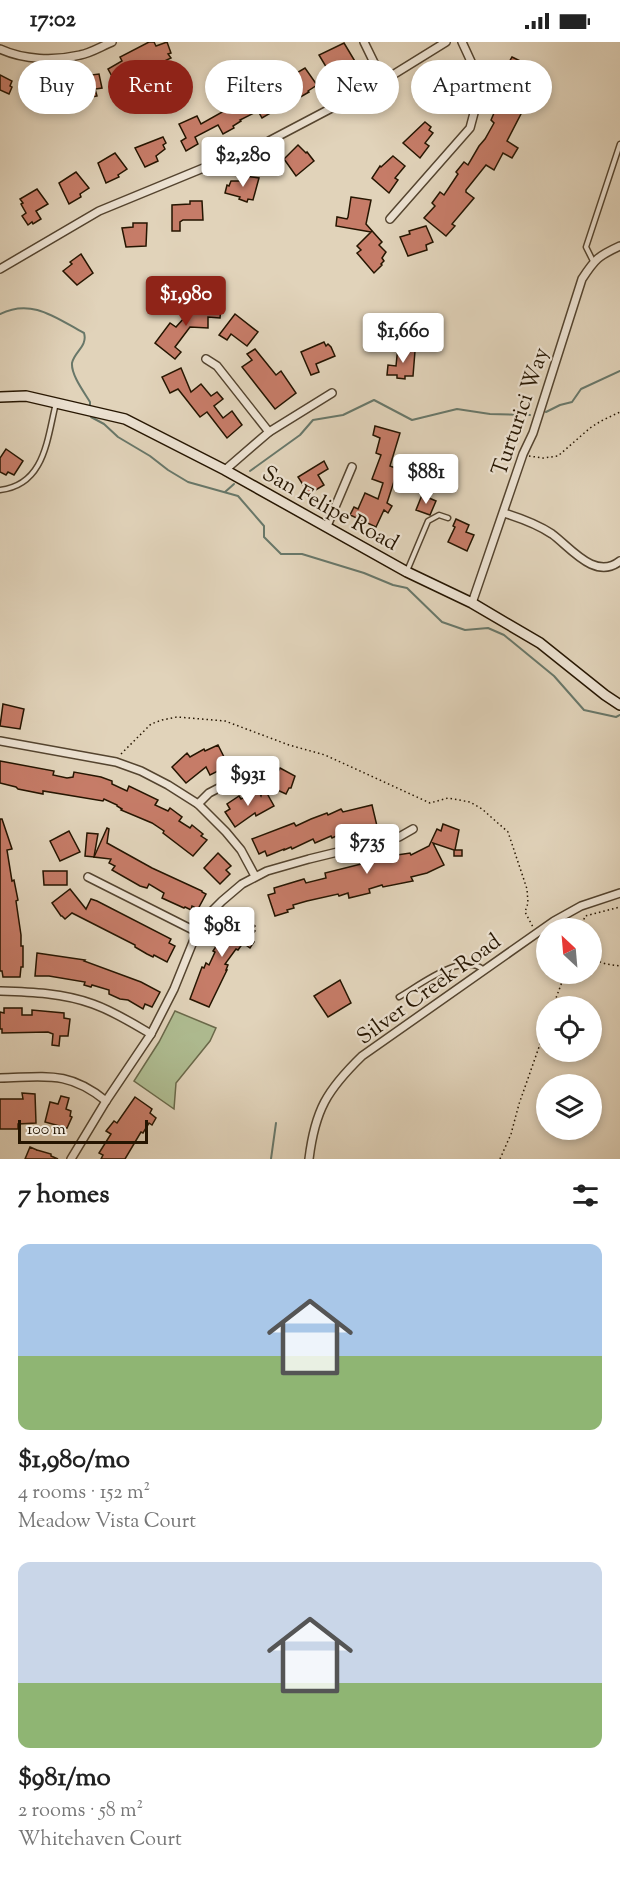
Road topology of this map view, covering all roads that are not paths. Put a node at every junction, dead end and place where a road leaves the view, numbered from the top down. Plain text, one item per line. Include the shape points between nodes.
1 (112, 42) edge
2 (364, 42) edge
3 (446, 42) edge
4 (462, 42) edge
5 (0, 49) edge
6 (373, 60) edge
7 (399, 71) edge
8 (320, 114) edge
9 (620, 144) edge
10 (390, 219) dead end
11 (620, 246) edge
12 (593, 261) junction
13 (0, 269) edge
14 (206, 359) dead end
15 (333, 393) dead end
16 (0, 397) edge
17 (56, 403) junction
18 (269, 432) junction
19 (351, 467) dead end
20 (225, 470) junction
21 (0, 490) edge
22 (504, 513) junction
23 (448, 518) dead end
24 (327, 526) junction
25 (620, 561) edge
26 (407, 572) junction
27 (472, 603) junction
28 (618, 704) edge
29 (0, 741) edge
30 (247, 769) dead end
31 (198, 804) junction
32 (413, 829) dead end
33 (255, 876) junction
34 (88, 877) dead end
35 (620, 893) edge
36 (197, 932) junction
37 (485, 970) junction
38 (0, 991) edge
39 (399, 997) dead end
40 (151, 1034) junction
41 (0, 1078) edge
42 (106, 1101) junction
43 (71, 1159) edge
44 (309, 1159) edge

1 - 5 street via 82,55 47,60
2 - 6 street
3 - 7 street
4 - 10 street via 474,68 478,98 470,128
8 - 13 street via 269,141 99,211
9 - 12 lane via 586,247
11 - 12 street
12 - 22 street, Turturici Way via 575,297
14 - 18 street via 217,366
15 - 18 street
16 - 17 street, San Felipe Road via 26,396
17 - 20 street, San Felipe Road via 125,419
17 - 21 lane via 35,472 20,485
18 - 20 street
19 - 24 street
20 - 24 street, San Felipe Road
22 - 25 street via 538,526 584,561 605,567
22 - 27 street, Turturici Way
23 - 26 lane via 439,515 428,521
24 - 26 street, San Felipe Road
26 - 27 street, San Felipe Road
27 - 28 street, San Felipe Road via 540,643
29 - 31 street via 116,762 141,771
30 - 31 street
31 - 33 street via 233,840
32 - 33 street via 399,837
33 - 36 street via 226,897
34 - 36 street
35 - 37 street, Silver Creek Road via 582,906
36 - 40 street
37 - 39 lane via 470,964 452,968
37 - 44 street, Silver Creek Road via 362,1056 341,1077 321,1107
38 - 40 street via 80,1000 107,1009
40 - 42 street
41 - 42 street via 66,1078 86,1086
42 - 43 street

